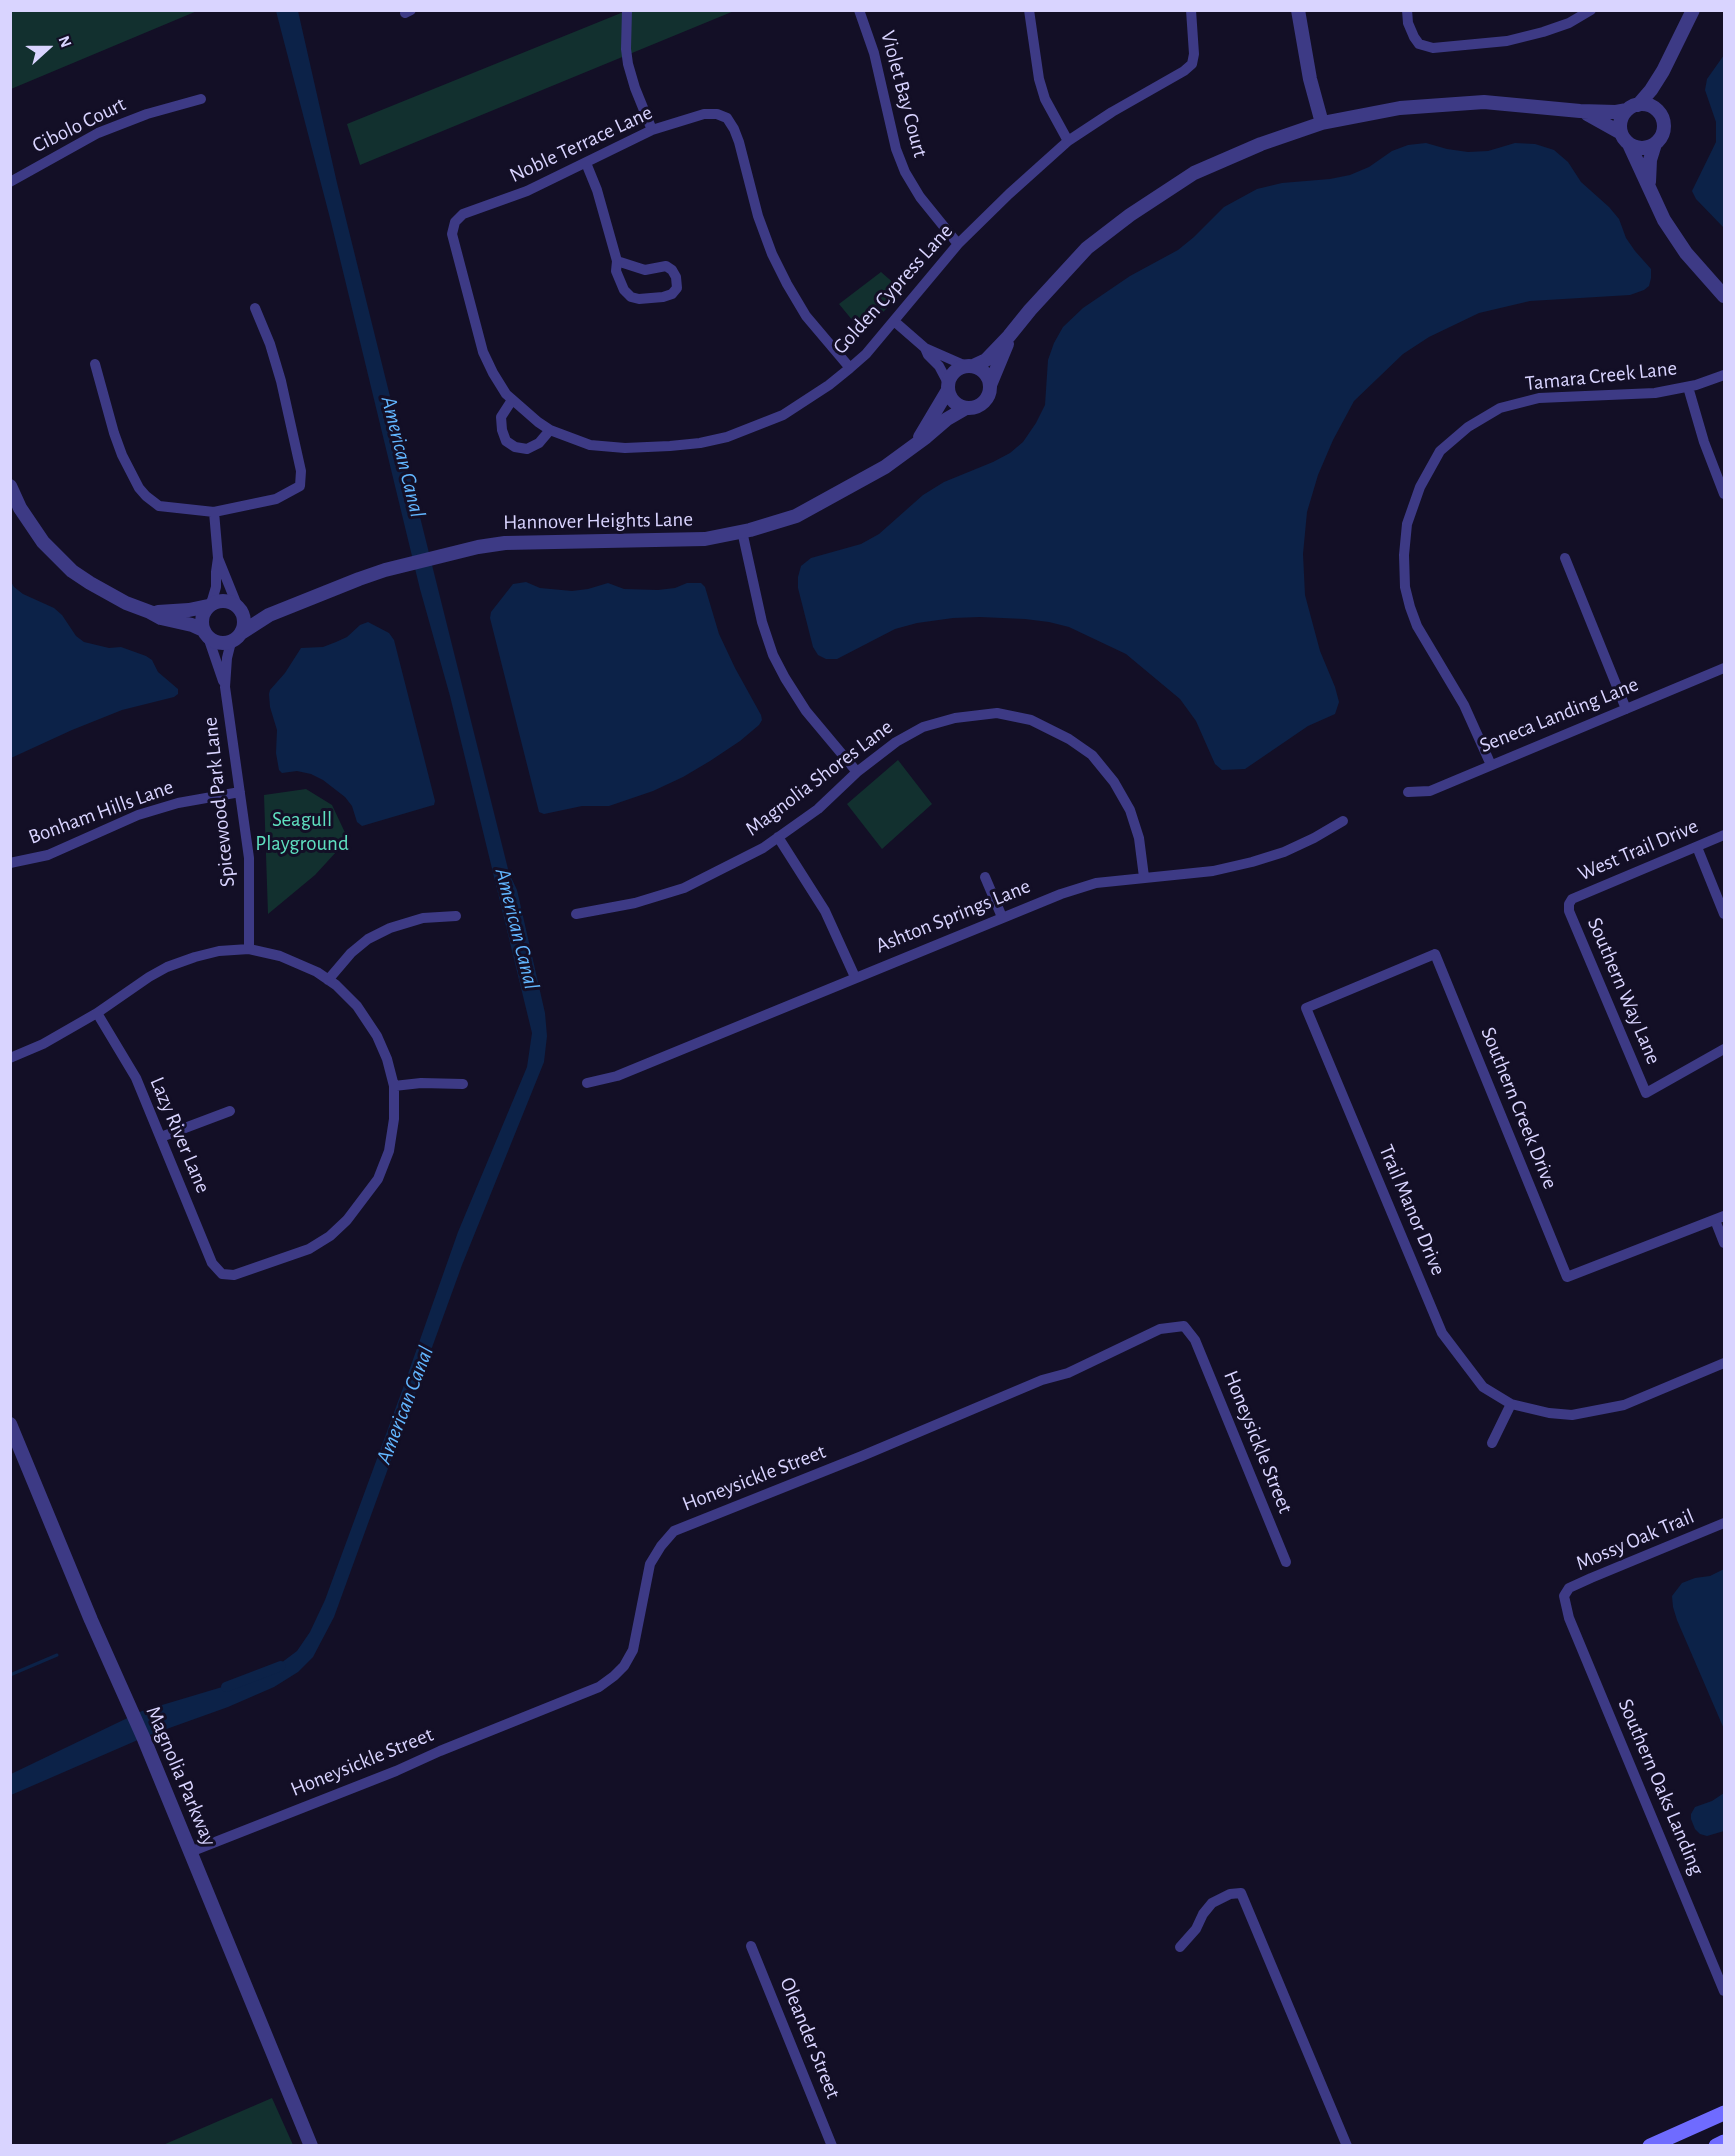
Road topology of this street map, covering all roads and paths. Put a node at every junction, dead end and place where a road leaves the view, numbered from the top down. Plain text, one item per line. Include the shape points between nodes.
1 (627, 10) edge
2 (859, 10) edge
3 (1029, 10) edge
4 (1191, 10) edge
5 (1298, 10) edge
6 (1407, 10) edge
7 (1591, 10) edge
8 (1693, 10) edge
9 (1663, 71) junction
10 (201, 99) dead end
11 (1632, 108) junction
12 (1580, 111) junction
13 (1659, 113) junction
14 (1322, 123) junction
15 (652, 130) junction
16 (1625, 138) junction
17 (1068, 141) junction
18 (1655, 144) junction
19 (586, 163) junction
20 (10, 182) edge
21 (1650, 190) junction
22 (455, 222) joint
23 (958, 244) junction
24 (616, 261) junction
25 (1725, 296) edge
26 (255, 308) dead end
27 (894, 321) junction
28 (1010, 336) junction
29 (925, 348) junction
30 (95, 364) dead end
31 (969, 366) junction
32 (850, 368) junction
33 (1725, 375) edge
34 (990, 385) junction
35 (948, 386) junction
36 (1688, 387) junction
37 (512, 400) junction
38 (966, 408) junction
39 (550, 430) junction
40 (915, 443) junction
41 (10, 486) edge
42 (1725, 494) edge
43 (214, 512) junction
44 (742, 531) junction
45 (219, 558) junction
46 (1565, 558) dead end
47 (210, 605) junction
48 (239, 608) junction
49 (150, 612) junction
50 (269, 615) junction
51 (206, 634) junction
52 (236, 637) junction
53 (1725, 668) edge
54 (225, 687) junction
55 (1626, 709) junction
56 (1491, 765) junction
57 (857, 772) junction
58 (240, 792) junction
59 (1408, 792) dead end
60 (1343, 821) dead end
61 (1725, 836) edge
62 (778, 837) junction
63 (1697, 847) junction
64 (10, 863) edge
65 (985, 877) dead end
66 (1144, 877) junction
67 (1569, 904) joint
68 (576, 914) dead end
69 (1725, 914) edge
70 (456, 916) dead end
71 (1002, 916) junction
72 (249, 949) junction
73 (1435, 954) joint
74 (855, 977) junction
75 (328, 980) junction
76 (97, 1013) junction
77 (1725, 1049) edge
78 (10, 1058) edge
79 (587, 1083) dead end
80 (464, 1084) dead end
81 (394, 1086) junction
82 (230, 1111) dead end
83 (161, 1137) junction
84 (1720, 1218) edge
85 (1725, 1243) edge
86 (1725, 1363) edge
87 (1511, 1404) junction
88 (10, 1424) edge
89 (1492, 1443) dead end
90 (1725, 1523) edge
91 (1286, 1562) dead end
92 (1564, 1596) joint
93 (190, 1852) junction
94 (751, 1946) dead end
95 (1180, 1947) dead end
96 (1725, 1991) edge
97 (1725, 2114) edge
98 (1725, 2142) edge
99 (310, 2145) edge
100 (832, 2145) edge
101 (1347, 2145) edge
102 (1650, 2145) edge
103 (1716, 2145) edge

1 - 15 street via 628,64
2 - 23 street, Violet Bay Court via 905,172
3 - 17 street via 1039,79 1045,99
4 - 17 street, Golden Cypress Lane via 1192,64
5 - 14 street
6 - 7 street via 1413,37 1419,44 1433,48 1507,40 1560,26
8 - 9 street
9 - 11 street via 1651,90
9 - 13 street
10 - 20 street, Cibolo Court via 98,133
11 - 12 street, Hannover Heights Lane via 1616,112
11 - 13 street via 1650,106
11 - 16 street via 1621,121
12 - 14 street, Hannover Heights Lane via 1484,102 1400,108
12 - 16 street, Hannover Heights Lane
13 - 18 street via 1664,126
14 - 28 street, Hannover Heights Lane via 1194,173 1130,215 1087,248
15 - 19 street, Noble Terrace Lane
15 - 32 street, Noble Terrace Lane via 704,114 727,118 739,142 758,216 782,274 806,316
16 - 18 street via 1642,148
16 - 21 street
17 - 23 street, Golden Cypress Lane
18 - 21 street via 1650,160
19 - 22 street, Noble Terrace Lane via 527,191 463,214
19 - 24 street
21 - 25 street via 1676,239
22 - 37 street, Golden Cypress Lane via 452,234 483,352
23 - 27 street, Golden Cypress Lane
24 - 24 street via 616,271 631,297 663,297 677,288 676,276 666,266 645,270
26 - 43 street via 281,381 301,471 300,486 276,498
27 - 29 street
27 - 32 street, Golden Cypress Lane
28 - 31 street, Hannover Heights Lane via 986,360
28 - 34 street, Hannover Heights Lane
29 - 31 street
29 - 35 street
30 - 43 street via 122,455 139,488 159,506
31 - 34 street via 984,372
31 - 35 street, Hannover Heights Lane via 954,371
32 - 39 street, Golden Cypress Lane via 783,415 700,443 625,448 590,445
33 - 36 street, Tamara Creek Lane
34 - 38 street, Hannover Heights Lane via 981,405
35 - 38 street via 953,401
35 - 40 street, Hannover Heights Lane
36 - 42 street
36 - 56 street, Tamara Creek Lane via 1655,393 1539,398 1500,408 1468,427 1440,451 1420,487 1407,524 1404,555 1410,608 1464,705
37 - 39 street, Golden Cypress Lane
37 - 39 street via 501,417 506,441 527,449
38 - 40 street, Hannover Heights Lane
40 - 44 street, Hannover Heights Lane via 885,467 805,511
41 - 49 street via 32,526 72,571 106,593
43 - 45 street
44 - 50 street, Hannover Heights Lane via 705,539 505,543 359,579
44 - 57 street via 773,655 806,711
45 - 47 street
45 - 48 street
46 - 55 street
47 - 48 street via 224,600
47 - 49 street
47 - 51 street via 202,615
48 - 50 street
48 - 52 street via 244,622
49 - 51 street via 192,625
50 - 52 street, Hannover Heights Lane
51 - 52 street via 219,643
51 - 54 street, Spicewood Park Lane
52 - 54 street, Spicewood Park Lane via 227,658
53 - 55 street, Seneca Landing Lane
54 - 58 street, Spicewood Park Lane
55 - 56 street, Seneca Landing Lane
56 - 59 street, Seneca Landing Lane via 1430,791
57 - 62 street, Magnolia Shores Lane via 818,809
57 - 66 street, Magnolia Shores Lane via 923,727 997,713 1031,720 1092,755 1114,782 1133,819
58 - 64 street, Bonham Hills Lane via 138,815 48,855
58 - 72 street, Spicewood Park Lane via 249,858
60 - 66 street, Ashton Springs Lane via 1284,852 1252,862 1213,871
61 - 63 street, West Trail Drive
62 - 68 street, Magnolia Shores Lane via 684,888 635,903
62 - 74 street via 825,911
63 - 67 street, West Trail Drive via 1572,899
63 - 69 street
65 - 71 street
66 - 71 street, Ashton Springs Lane via 1096,884
67 - 77 street, Southern Way Lane via 1646,1093
70 - 75 street via 423,918 368,939
71 - 74 street, Ashton Springs Lane
72 - 75 street via 280,956
72 - 76 street via 219,951 167,967
73 - 84 street, Southern Creek Drive via 1567,1277
73 - 87 street, Trail Manor Drive via 1306,1008 1442,1333 1483,1387
74 - 79 street, Ashton Springs Lane via 617,1076
75 - 81 street via 357,1006 377,1036
76 - 78 street
76 - 83 street, Lazy River Lane via 136,1078
80 - 81 street
81 - 83 street, Lazy River Lane via 389,1151 378,1179 347,1220 309,1249 234,1275 222,1274 212,1263
82 - 83 street
84 - 85 street
86 - 87 street, Trail Manor Drive via 1624,1405 1594,1412 1549,1413
87 - 89 street
88 - 93 street, Magnolia Parkway
90 - 92 street, Mossy Oak Trail via 1591,1578 1569,1588
91 - 93 street, Honeysickle Street via 1195,1340 1185,1326 1160,1329 1068,1373 1042,1380 675,1531 650,1564 633,1650 624,1666 599,1687
92 - 96 street, Southern Oaks Landing via 1569,1618
93 - 99 street, Magnolia Parkway
94 - 100 street, Oleander Street
95 - 101 street via 1212,1903 1240,1893
97 - 102 main road
98 - 103 main road

